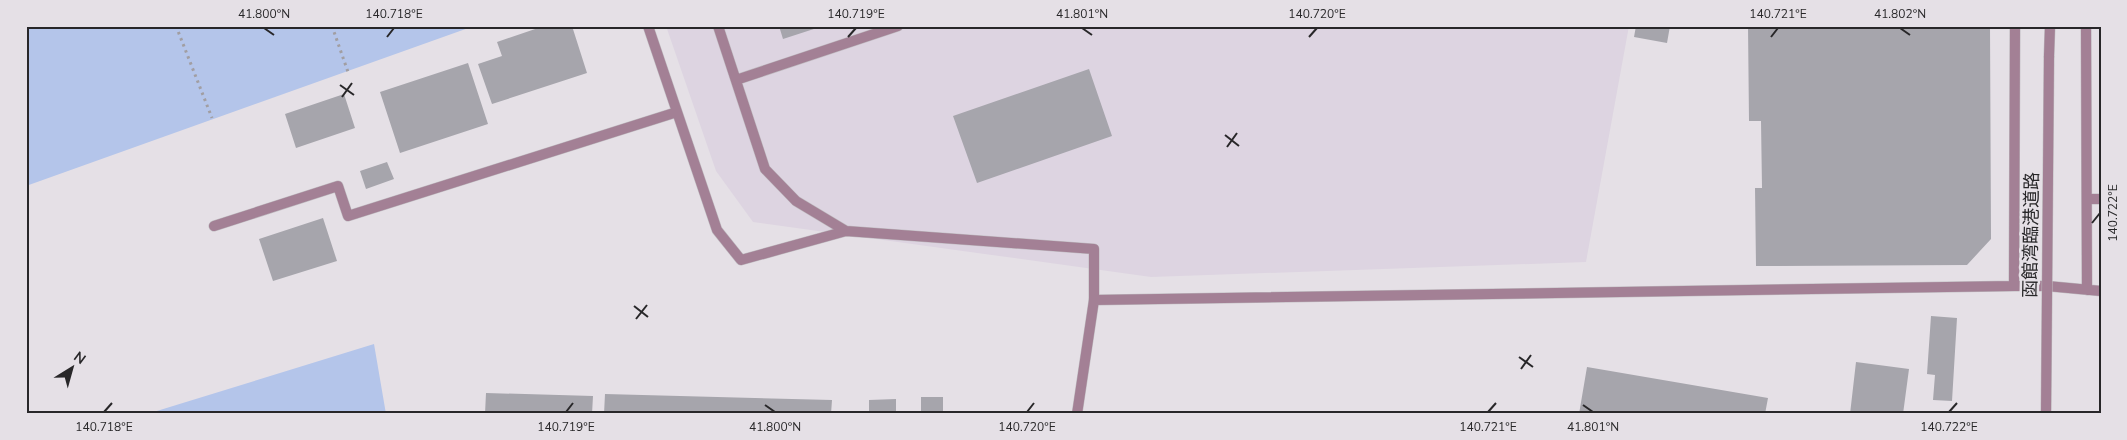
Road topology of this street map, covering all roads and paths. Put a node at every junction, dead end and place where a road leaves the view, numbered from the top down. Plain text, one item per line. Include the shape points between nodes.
1 (176, 26) edge
2 (332, 26) edge
3 (648, 26) edge
4 (718, 26) edge
5 (898, 26) edge
6 (2014, 26) edge
7 (2050, 26) edge
8 (2086, 26) edge
9 (348, 72) dead end
10 (736, 80) junction
11 (677, 112) junction
12 (212, 118) dead end
13 (2087, 199) junction
14 (2101, 199) edge
15 (214, 226) dead end
16 (846, 230) junction
17 (2014, 286) junction
18 (2047, 286) junction
19 (2086, 290) junction
20 (2101, 292) edge
21 (1094, 300) junction
22 (1077, 414) edge
23 (2046, 414) edge

1 - 12 path
2 - 9 path
3 - 11 street
4 - 10 street
5 - 10 street
6 - 17 street
7 - 18 street, 函館湾臨港道路, bridge
8 - 13 street
10 - 16 street via 765,169 796,201
11 - 15 street via 348,216 338,186
11 - 16 street via 717,230 741,260
13 - 14 street
13 - 19 street
16 - 21 street via 1094,249
17 - 18 street
17 - 21 street
18 - 19 street
18 - 23 street, 函館湾臨港道路, bridge
19 - 20 street
21 - 22 street

